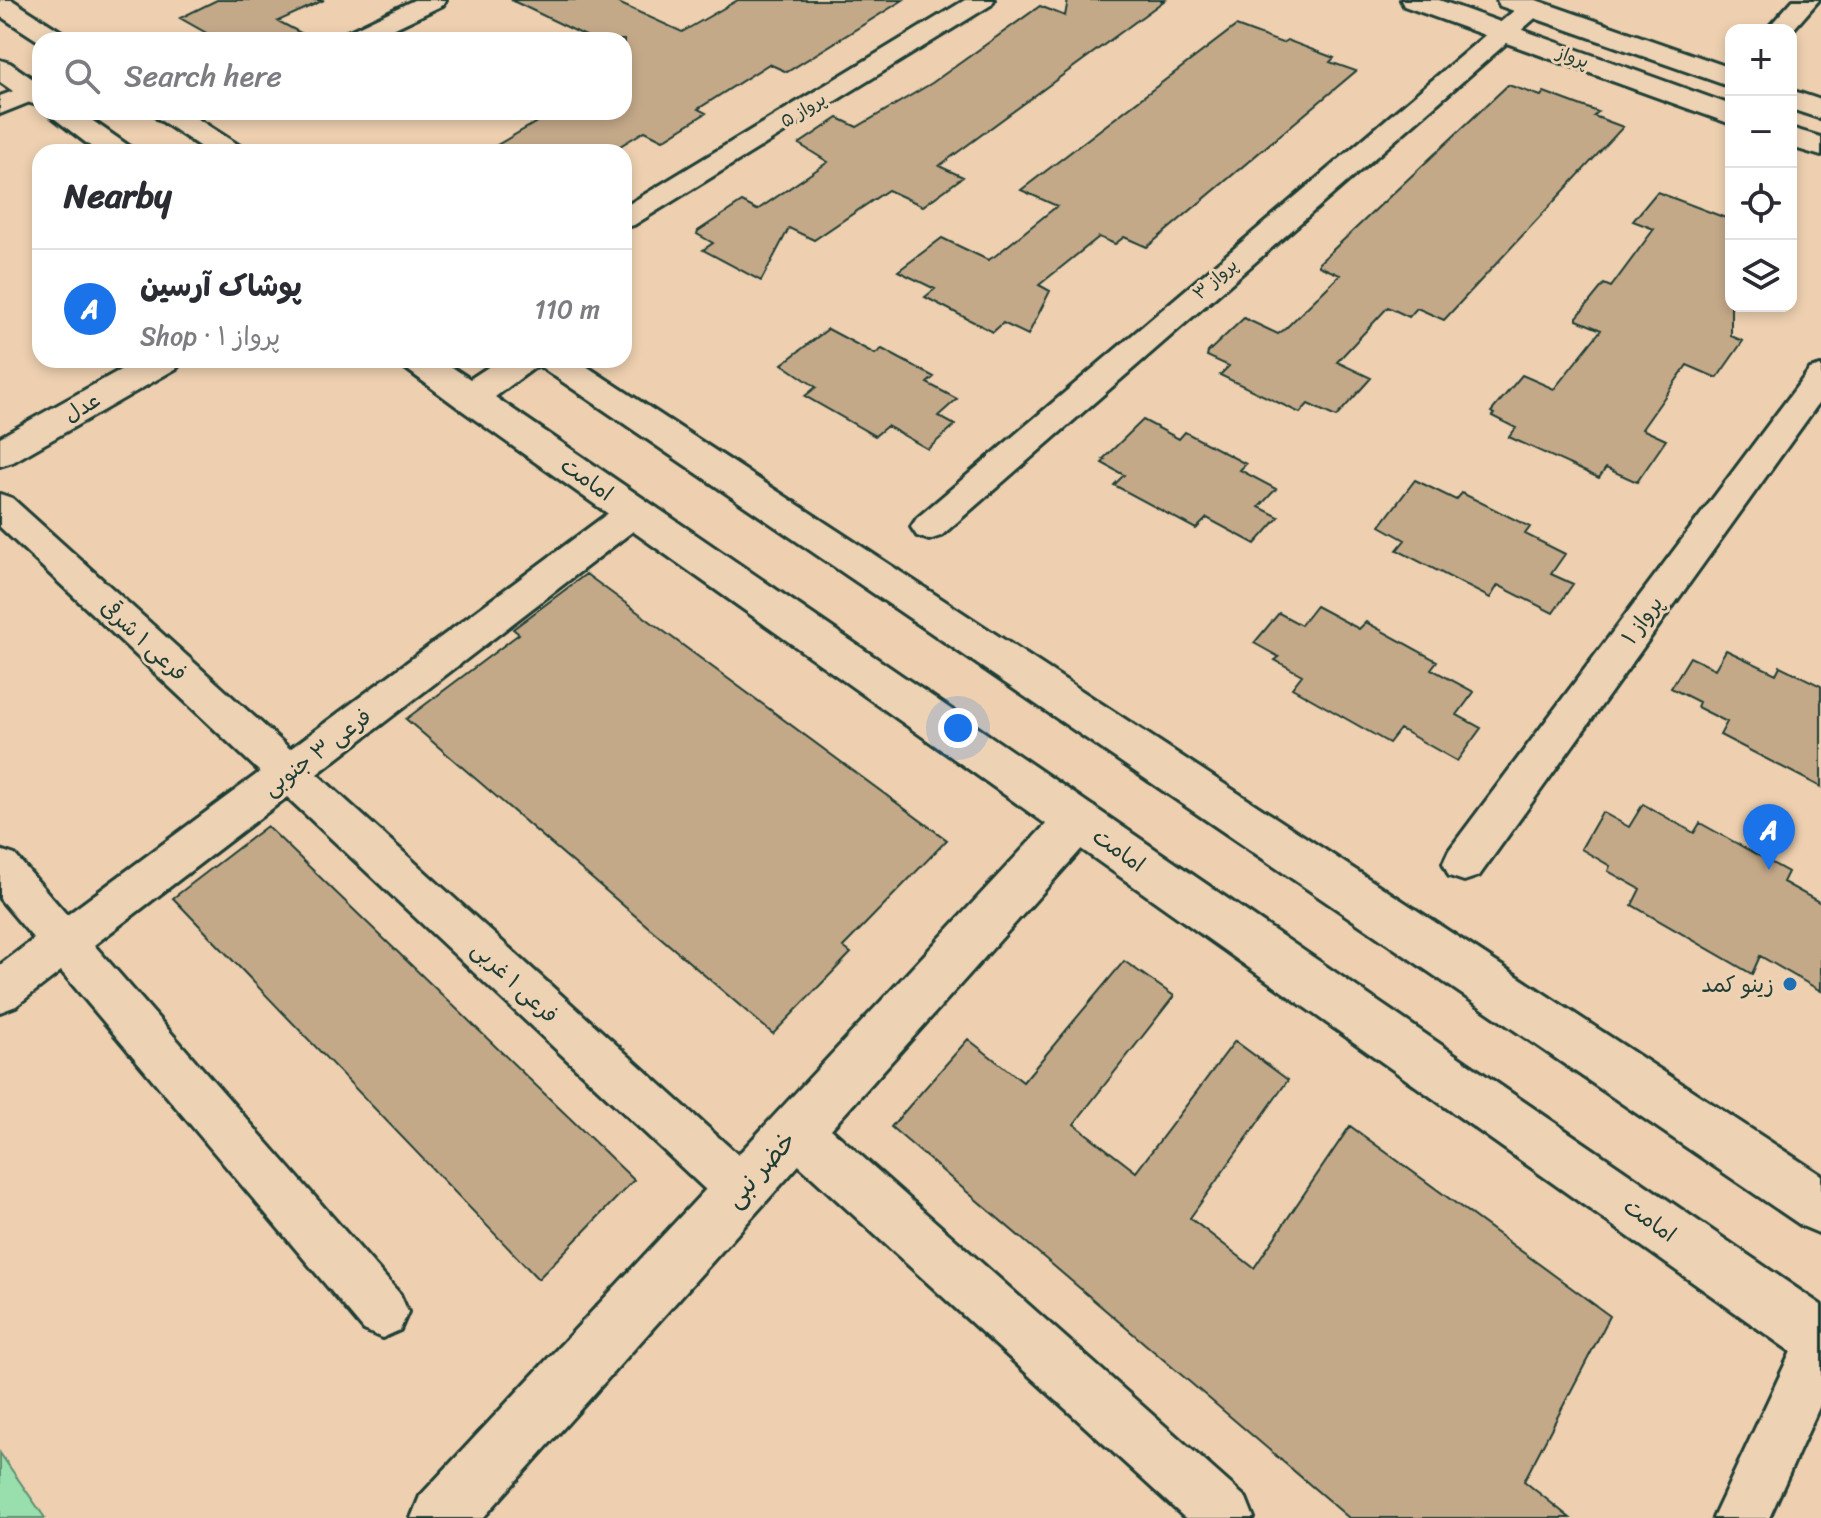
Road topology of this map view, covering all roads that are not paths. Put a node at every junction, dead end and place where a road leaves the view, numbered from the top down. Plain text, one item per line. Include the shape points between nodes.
1 (434, 0) edge
2 (982, 0) edge
3 (1414, 0) edge
4 (1807, 0) edge
5 (0, 4) edge
6 (1521, 4) edge
7 (1785, 24) edge
8 (43, 32) edge
9 (367, 32) edge
10 (1502, 32) junction
11 (0, 69) edge
12 (1725, 76) edge
13 (32, 92) edge
14 (32, 96) edge
15 (1797, 101) edge
16 (0, 106) edge
17 (1821, 110) edge
18 (1725, 113) edge
19 (72, 120) edge
20 (179, 120) edge
21 (1797, 139) edge
22 (107, 144) edge
23 (217, 144) edge
24 (1821, 147) edge
25 (632, 214) edge
26 (151, 368) edge
27 (428, 368) edge
28 (511, 368) edge
29 (564, 368) edge
30 (1821, 377) edge
31 (469, 397) junction
32 (0, 453) edge
33 (0, 507) edge
34 (634, 512) junction
35 (929, 527) dead end
36 (289, 773) junction
37 (1078, 821) junction
38 (1464, 863) dead end
39 (0, 868) edge
40 (64, 943) junction
41 (0, 991) edge
42 (796, 1130) junction
43 (741, 1190) junction
44 (1821, 1207) edge
45 (382, 1312) dead end
46 (1821, 1342) edge
47 (442, 1518) edge
48 (1226, 1518) edge
49 (1741, 1518) edge

1 - 9 street
2 - 25 street, پرواز ۵
3 - 10 main road, پرواز
4 - 7 street
5 - 8 main road
6 - 10 street, پرواز ۳
6 - 12 main road, پرواز
10 - 18 main road, پرواز
10 - 35 street, پرواز ۳
11 - 13 main road
14 - 16 street
15 - 17 main road
19 - 22 main road
20 - 23 main road
21 - 24 main road
26 - 32 main road, عدل
27 - 31 main road, امامت
28 - 31 main road
29 - 44 main road
30 - 38 street, پرواز ۱
31 - 34 main road, امامت
33 - 36 street, فرعی ۱ شرقی
34 - 36 street, فرعی ۳ جنوبی
34 - 37 main road, امامت
36 - 40 street, فرعی ۳ جنوبی
36 - 43 street, فرعی ۱ غربی
37 - 42 main road, خضر نبی
37 - 46 main road, امامت
39 - 40 street
40 - 41 street, فرعی ۳ جنوبی
40 - 45 street
42 - 43 main road, خضر نبی
42 - 48 street
43 - 47 main road, خضر نبی
46 - 49 street

